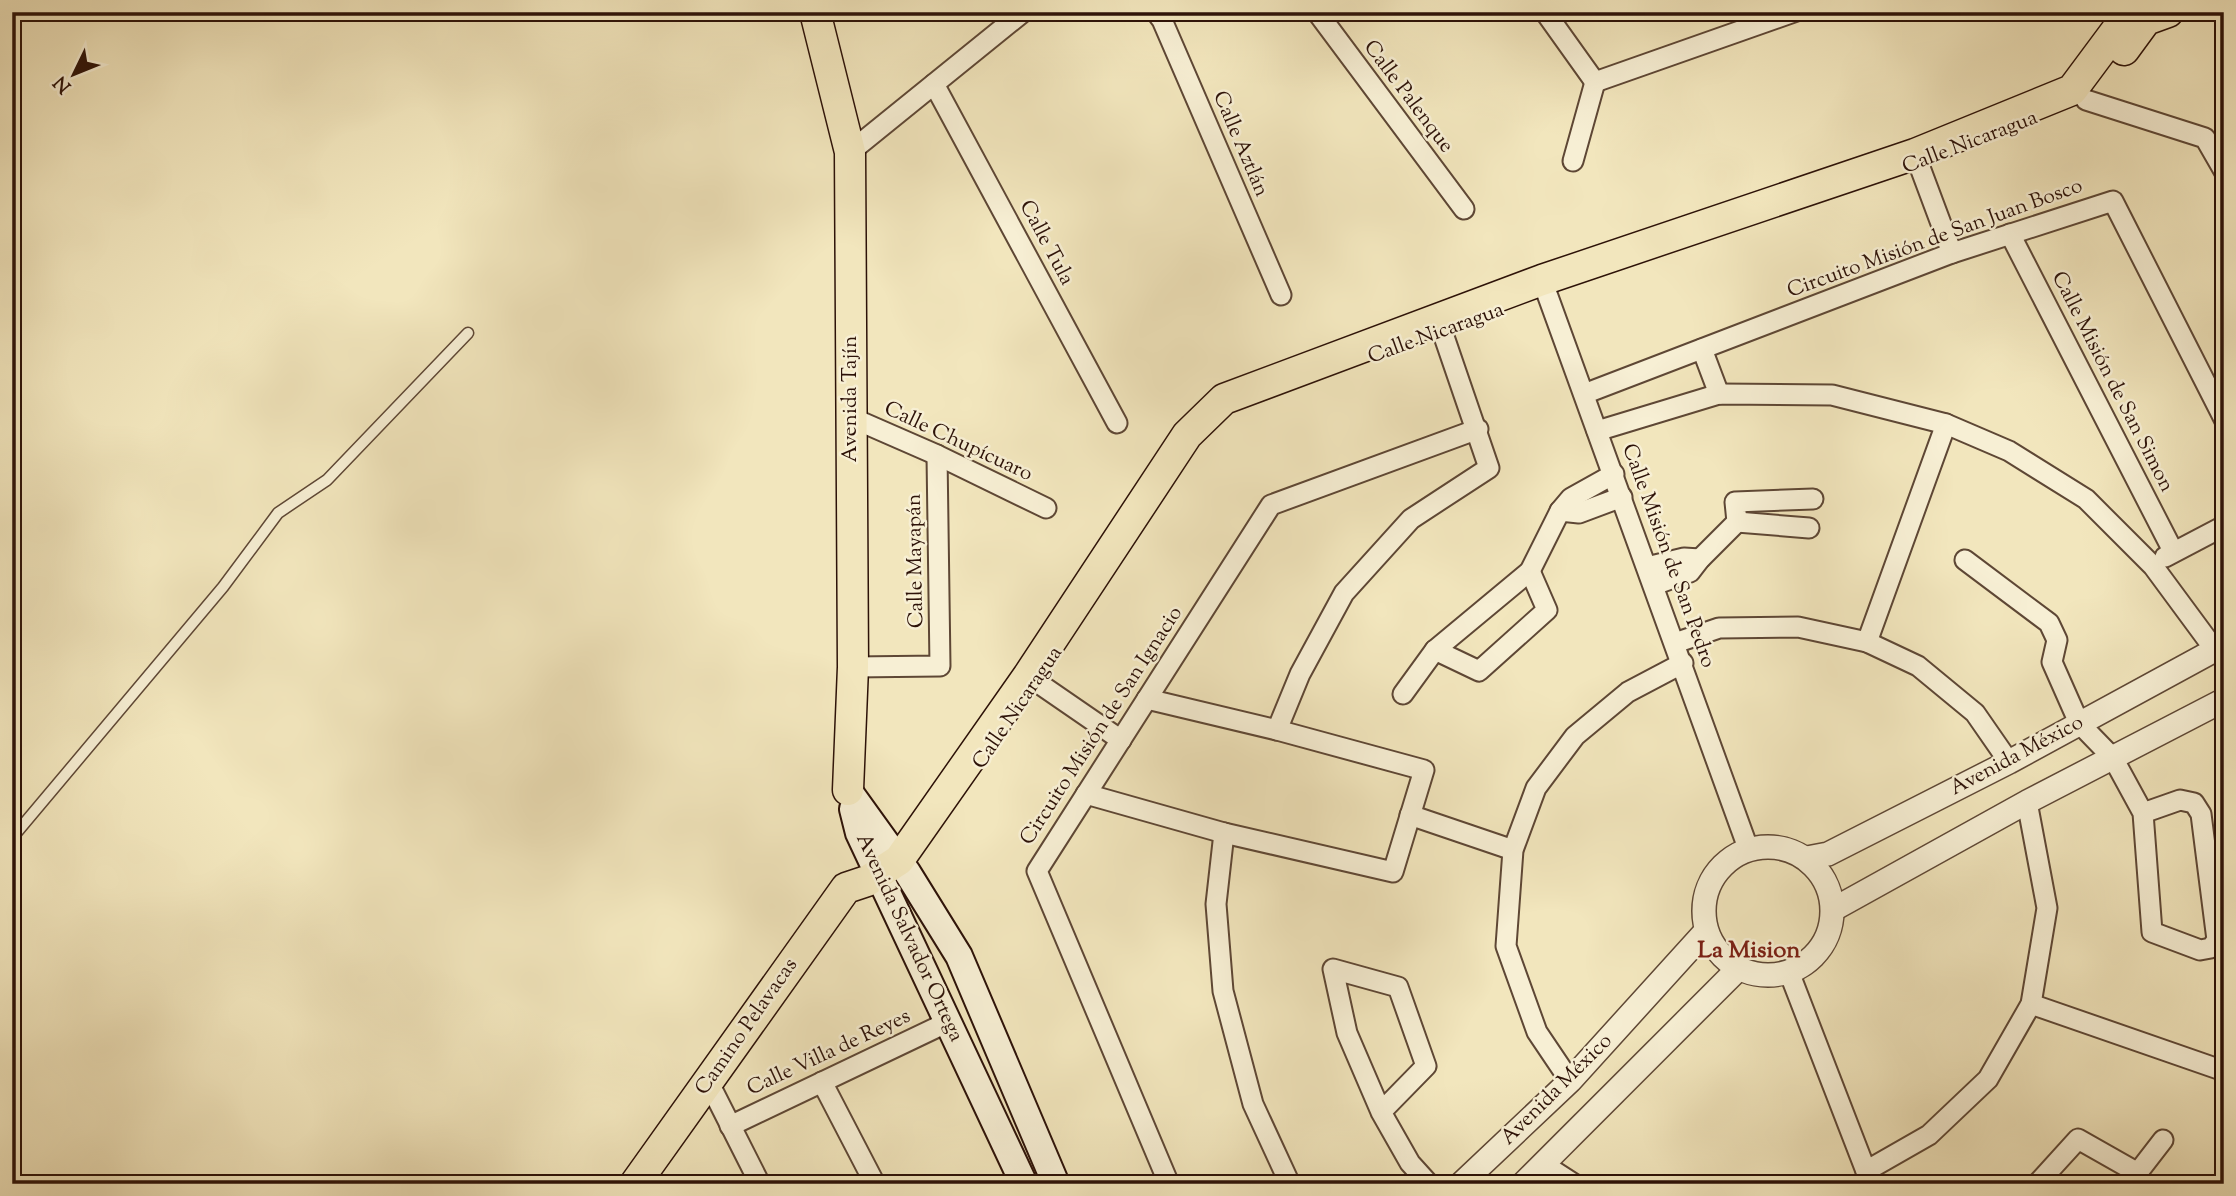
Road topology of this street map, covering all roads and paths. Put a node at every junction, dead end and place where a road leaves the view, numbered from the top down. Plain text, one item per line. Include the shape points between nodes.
1 (815, 12) edge
2 (1156, 12) edge
3 (1317, 12) edge
4 (1545, 12) edge
5 (1794, 12) edge
6 (2130, 12) edge
7 (2168, 12) edge
8 (1021, 13) edge
9 (1595, 82) junction
10 (934, 84) junction
11 (2079, 95) junction
12 (850, 152) junction
13 (1917, 159) junction
14 (1573, 161) dead end
15 (2224, 171) edge
16 (1464, 209) dead end
17 (2010, 234) junction
18 (1952, 253) junction
19 (1544, 287) junction
20 (1281, 295) dead end
21 (1441, 326) junction
22 (468, 333) dead end
23 (1702, 349) junction
24 (1584, 394) junction
25 (1719, 394) junction
26 (850, 417) junction
27 (2224, 419) edge
28 (1117, 423) dead end
29 (1947, 424) junction
30 (1478, 429) junction
31 (1597, 431) junction
32 (937, 455) junction
33 (1614, 474) junction
34 (1622, 497) junction
35 (1046, 508) dead end
36 (1560, 510) junction
37 (1737, 522) junction
38 (2224, 526) edge
39 (2173, 551) junction
40 (1965, 560) dead end
41 (2153, 566) junction
42 (1530, 571) junction
43 (1650, 576) junction
44 (1867, 642) junction
45 (1675, 643) junction
46 (2220, 648) edge
47 (1435, 650) junction
48 (1683, 663) junction
49 (853, 667) junction
50 (1032, 679) junction
51 (1404, 694) dead end
52 (1147, 699) junction
53 (2224, 700) edge
54 (2079, 723) junction
55 (1277, 730) junction
56 (1121, 740) junction
57 (2113, 758) junction
58 (2009, 762) junction
59 (848, 790) joint
60 (1086, 794) junction
61 (2027, 802) junction
62 (2143, 813) junction
63 (1410, 815) junction
64 (1224, 833) junction
65 (12, 838) edge
66 (1748, 848) junction
67 (1513, 850) junction
68 (1807, 858) junction
69 (887, 874) junction
70 (1833, 909) junction
71 (1706, 931) junction
72 (1738, 969) junction
73 (1789, 972) junction
74 (2031, 1004) junction
75 (948, 1022) junction
76 (2224, 1071) edge
77 (1570, 1081) junction
78 (822, 1082) junction
79 (709, 1083) junction
80 (1381, 1112) junction
81 (730, 1126) junction
82 (2163, 1140) dead end
83 (1543, 1164) junction
84 (1869, 1177) edge
85 (2133, 1178) edge
86 (639, 1182) edge
87 (760, 1184) edge
88 (875, 1184) edge
89 (1024, 1184) edge
90 (1056, 1184) edge
91 (1169, 1184) edge
92 (1290, 1184) edge
93 (1429, 1184) edge
94 (1461, 1184) edge
95 (1523, 1184) edge
96 (1574, 1184) edge
97 (2037, 1184) edge

1 - 12 main road, Avenida Tajín
2 - 20 street, Calle Aztlán
3 - 16 street, Calle Palenque
4 - 9 street
5 - 9 street
6 - 11 main road
7 - 11 main road via 2146,20
8 - 10 street
9 - 14 street
10 - 12 street
10 - 28 street, Calle Tula
11 - 13 main road, Calle Nicaragua
11 - 15 street via 2205,138
12 - 26 main road, Avenida Tajín
13 - 18 street
13 - 19 main road, Calle Nicaragua
17 - 18 street, Circuito Misión de San Juan Bosco
17 - 27 street, Circuito Misión de San Juan Bosco via 2113,201
17 - 39 street, Calle Misión de San Simon
18 - 23 street, Circuito Misión de San Juan Bosco
19 - 21 main road, Calle Nicaragua
19 - 24 street, Calle Misión de San Pedro
21 - 30 street
21 - 50 main road, Calle Nicaragua via 1224,400 1187,435
22 - 65 lane via 327,480 278,513 223,587
23 - 24 street, Circuito Misión de San Juan Bosco
23 - 25 street
24 - 31 street, Calle Misión de San Pedro
25 - 29 street via 1832,395
25 - 31 street
26 - 32 street, Calle Chupícuaro
26 - 49 main road, Avenida Tajín
29 - 41 street via 2010,451 2086,499
29 - 44 street
30 - 52 street, Circuito Misión de San Ignacio via 1271,505
30 - 55 street via 1489,468 1411,519 1344,593 1300,674
31 - 33 street, Calle Misión de San Pedro
32 - 35 street, Calle Chupícuaro
32 - 49 street, Calle Mayapán via 940,666
33 - 34 street, Calle Misión de San Pedro
33 - 36 street via 1571,498
34 - 36 street via 1579,513
34 - 43 street, Calle Misión de San Pedro
36 - 42 street
37 - 37 street via 1735,502 1809,499 1806,528
37 - 43 street via 1690,572
38 - 39 street
39 - 41 street
40 - 54 street via 2049,623 2057,640 2052,662
41 - 46 street
42 - 47 street
42 - 47 street via 1547,610 1479,671
43 - 45 street, Calle Misión de San Pedro
44 - 45 street via 1798,627 1718,628
44 - 58 street via 1918,666 1975,713
45 - 48 street, Calle Misión de San Pedro
46 - 54 street, Avenida México
47 - 51 street
48 - 66 street, Calle Misión de San Pedro
48 - 67 street via 1628,692 1575,736 1536,788
49 - 59 main road, Avenida Tajín
50 - 56 street
50 - 69 main road, Calle Nicaragua
52 - 55 street
52 - 56 street, Circuito Misión de San Ignacio
53 - 57 street
54 - 57 street
54 - 58 street, Avenida México
55 - 63 street via 1424,770
56 - 60 street, Circuito Misión de San Ignacio
57 - 61 street
57 - 62 street
58 - 68 street, Avenida México via 1828,855
59 - 69 main road, Avenida Salvador Ortega
60 - 64 street
60 - 91 street, Circuito Misión de San Ignacio via 1037,870
61 - 70 street
61 - 74 street via 2047,908
62 - 62 street via 2180,800 2194,803 2201,814 2217,940 2211,948 2200,950 2152,932
63 - 64 street via 1393,872
63 - 67 street
64 - 92 street via 1216,904 1223,991 1253,1104
66 - 68 street via 1775,846
66 - 71 street via 1726,860 1706,892
67 - 77 street via 1506,946 1537,1032
68 - 70 street via 1826,880
69 - 75 main road, Avenida Salvador Ortega
69 - 79 main road, Camino Pelavacas via 846,888
69 - 90 main road, Avenida Salvador Ortega via 959,956
70 - 73 street via 1829,935 1816,956
71 - 72 street via 1719,954
71 - 77 street, Avenida México
72 - 73 street via 1762,976
72 - 83 street, Avenida México
73 - 84 street
74 - 76 street
74 - 84 street via 1989,1079 1929,1135
75 - 78 street, Calle Villa de Reyes
75 - 89 main road, Avenida Salvador Ortega
77 - 94 street, Avenida México
78 - 81 street, Calle Villa de Reyes
78 - 88 street
79 - 81 street
79 - 86 main road, Camino Pelavacas
80 - 80 street via 1347,1033 1333,969 1398,987 1426,1066
80 - 93 street via 1410,1163
81 - 87 street
82 - 85 street
83 - 95 street, Avenida México
83 - 96 street
85 - 97 street via 2078,1139

